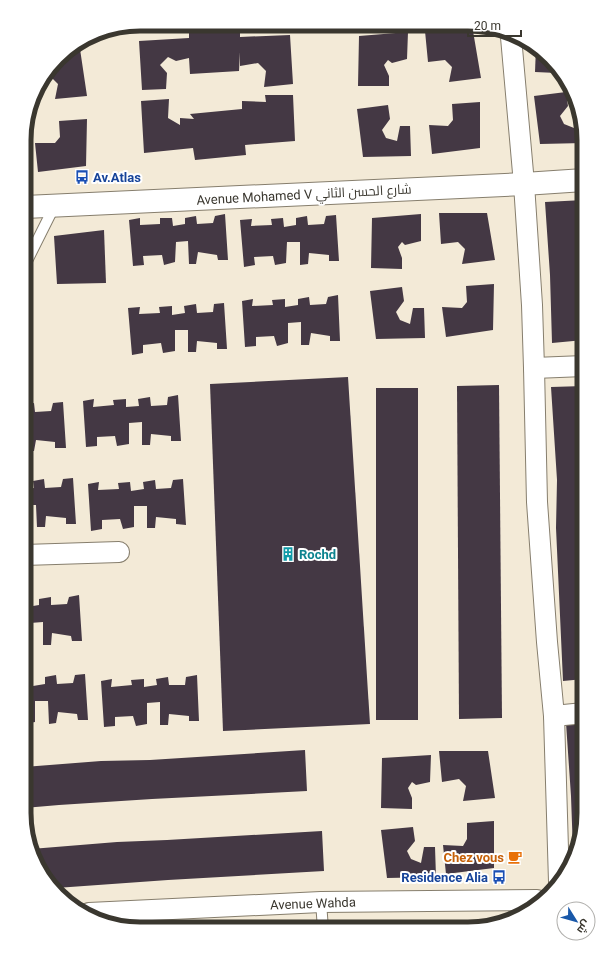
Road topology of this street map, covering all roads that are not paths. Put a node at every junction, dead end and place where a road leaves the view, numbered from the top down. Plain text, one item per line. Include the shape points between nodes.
1 (512, 40) edge
2 (577, 180) edge
3 (524, 184) junction
4 (56, 206) junction
5 (31, 207) edge
6 (31, 254) edge
7 (577, 366) edge
8 (534, 368) junction
9 (119, 552) dead end
10 (31, 555) edge
11 (577, 714) edge
12 (554, 716) junction
13 (559, 873) edge
14 (532, 900) edge
15 (321, 902) junction
16 (104, 916) edge
17 (127, 920) edge
18 (322, 922) edge

1 - 3 street
2 - 3 street, Avenue Mohamed V شارع الحسن الثاني
3 - 4 street, Avenue Mohamed V شارع الحسن الثاني
3 - 8 street
4 - 5 street, Avenue Mohamed V شارع الحسن الثاني
4 - 6 lane
7 - 8 street
8 - 12 street via 537,502
9 - 10 street
11 - 12 street
12 - 13 street
14 - 15 street, Avenue Wahda
15 - 17 street, Avenue Wahda
15 - 18 lane
16 - 17 street, Avenue Wahda

